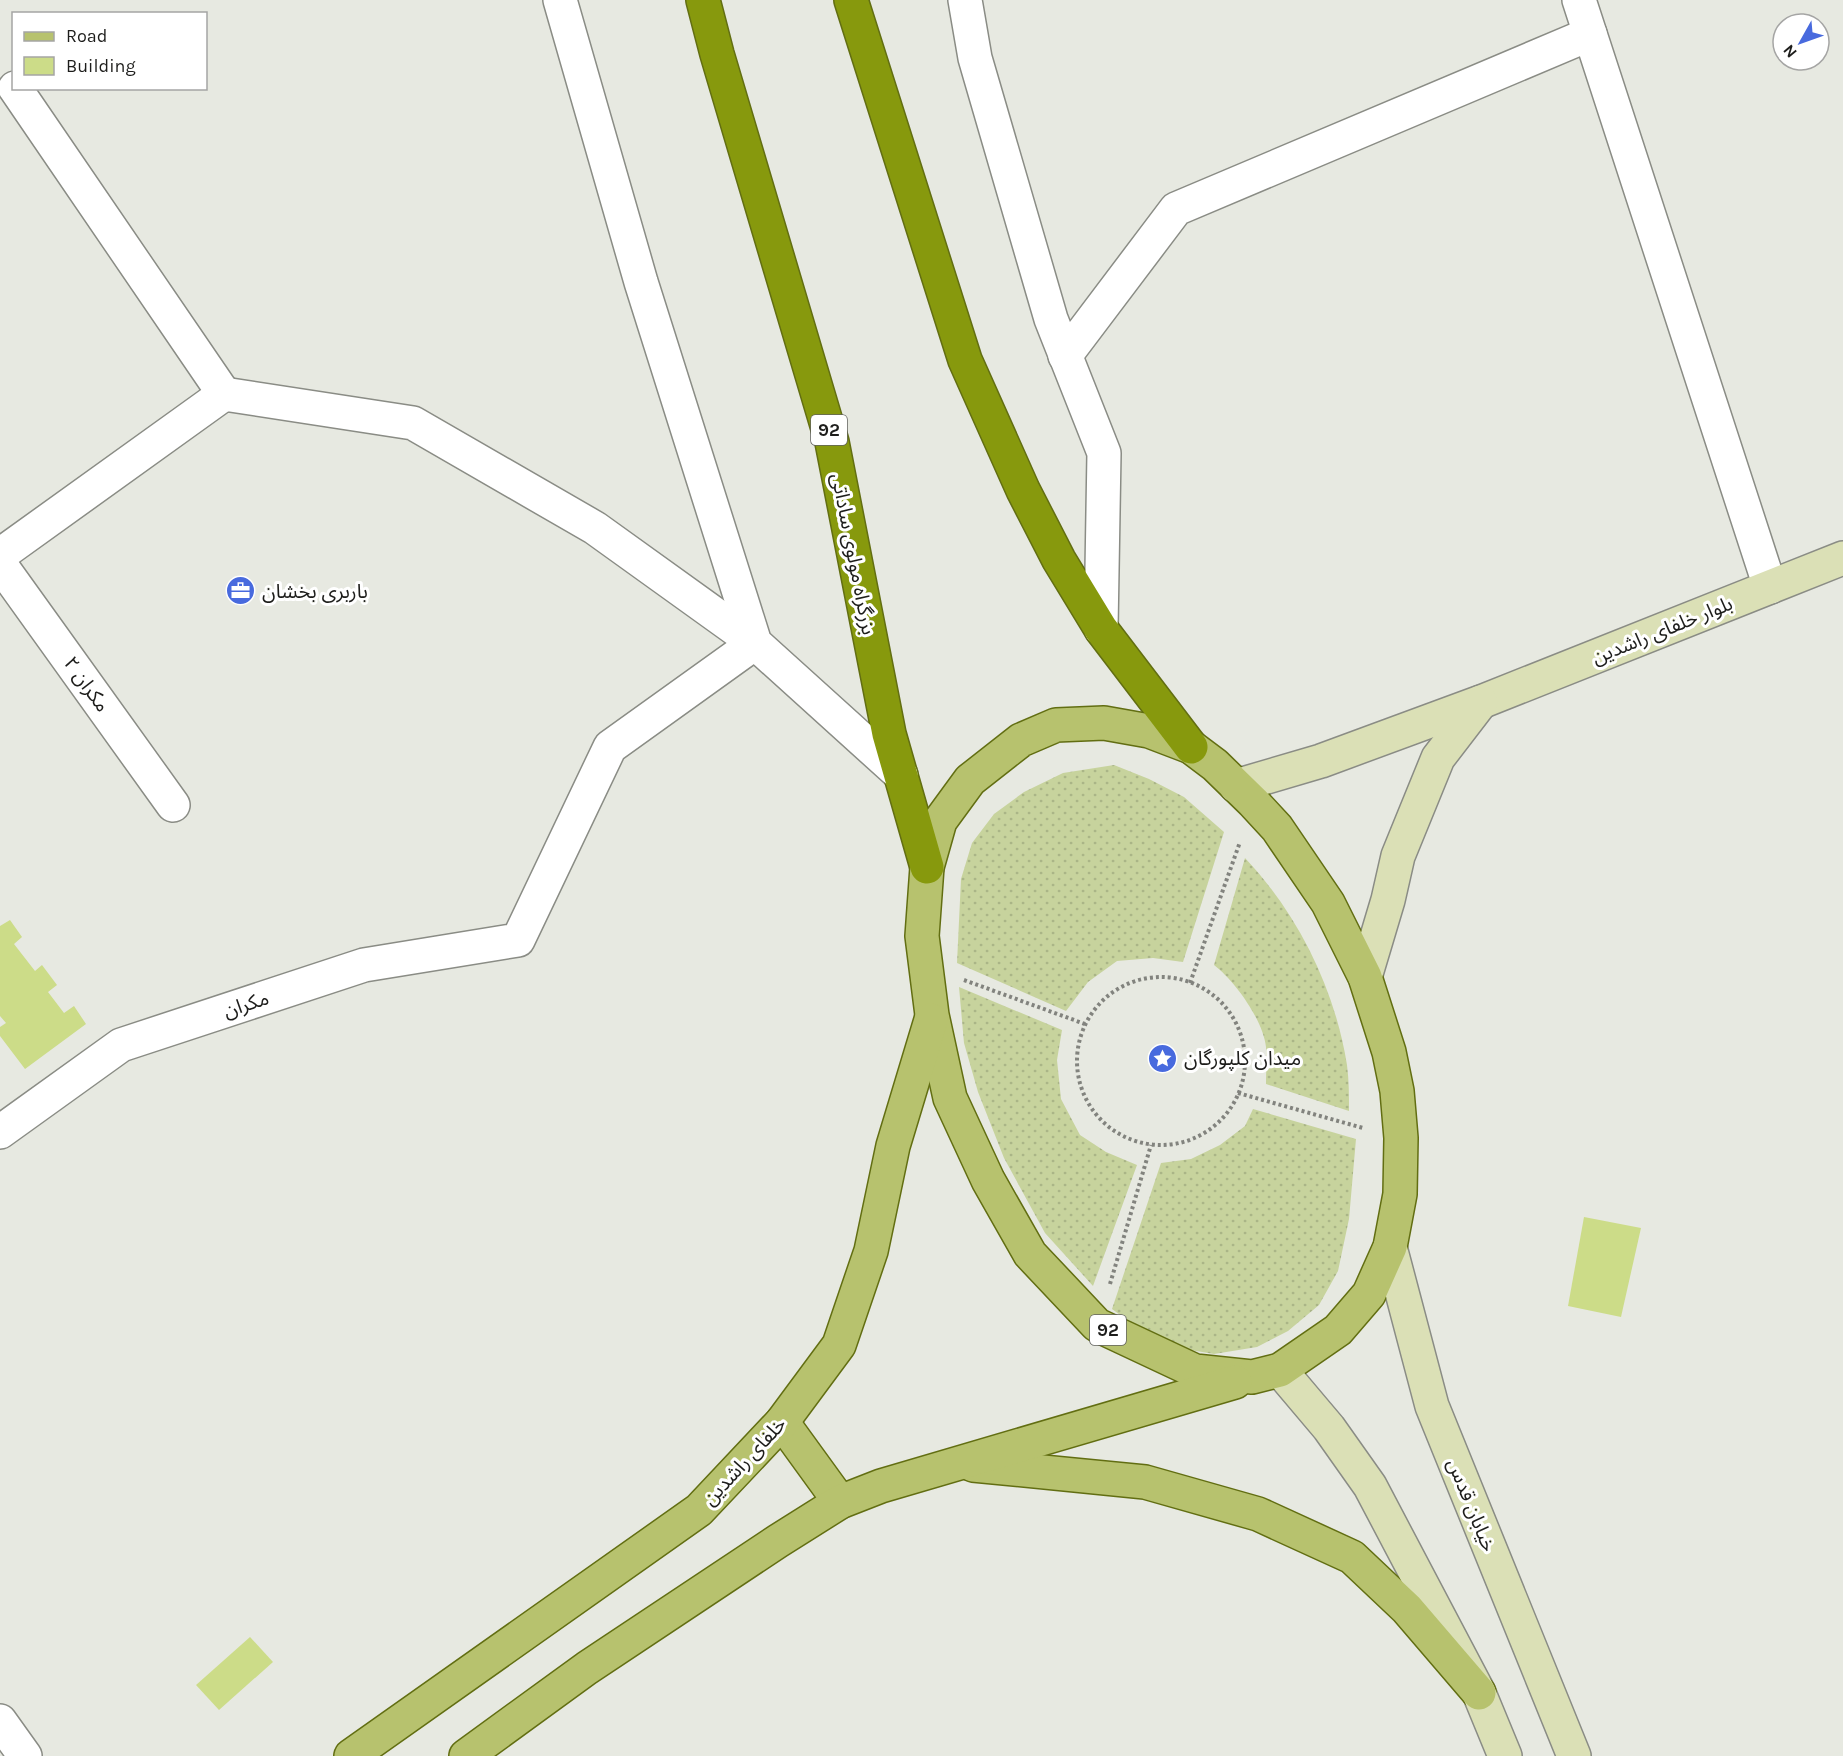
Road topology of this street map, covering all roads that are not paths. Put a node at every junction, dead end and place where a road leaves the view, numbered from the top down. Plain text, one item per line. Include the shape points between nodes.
1 (560, 0) edge
2 (703, 0) edge
3 (851, 0) edge
4 (965, 0) edge
5 (1578, 0) edge
6 (1590, 34) junction
7 (0, 66) edge
8 (12, 84) edge
9 (16, 90) edge
10 (1065, 356) junction
11 (224, 394) junction
12 (0, 555) edge
13 (1843, 558) edge
14 (0, 564) edge
15 (1770, 587) junction
16 (1101, 629) junction
17 (755, 643) junction
18 (1482, 702) junction
19 (1191, 747) junction
20 (901, 775) junction
21 (1245, 794) junction
22 (173, 805) dead end
23 (927, 867) junction
24 (1365, 977) junction
25 (932, 1015) junction
26 (0, 1132) edge
27 (1390, 1247) junction
28 (1266, 1374) junction
29 (782, 1422) junction
30 (957, 1464) junction
31 (840, 1502) junction
32 (1479, 1693) junction
33 (0, 1721) edge
34 (25, 1756) edge
35 (351, 1756) edge
36 (466, 1756) edge
37 (1505, 1756) edge
38 (1574, 1756) edge

1 - 17 street via 641,282
2 - 20 highway, بزرگراه مولوی ساداتی / 92 via 832,442 889,734
3 - 16 highway, 92 via 965,360 1023,490
4 - 10 street via 975,58
5 - 6 street
6 - 10 street via 1176,209
6 - 15 street
7 - 8 street
9 - 11 street
10 - 16 street via 1104,453
11 - 12 street
11 - 17 street via 413,423 595,528
13 - 15 main road, بلوار خلفای راشدین
14 - 22 street, مکران ۲
15 - 18 main road, بلوار خلفای راشدین
16 - 19 highway, 92
17 - 20 street
17 - 26 street, مکران via 610,747 518,940 364,965 121,1045
18 - 21 main road, بلوار خلفای راشدین
18 - 24 main road via 1438,758 1398,856
19 - 21 main road, 92
19 - 23 main road, 92 via 1149,731 1104,723 1056,724 1021,740 970,780 940,821
20 - 23 highway, بزرگراه مولوی ساداتی / 92
21 - 24 main road, 92 via 1277,828 1328,903
23 - 25 main road, 92 via 922,936
24 - 27 main road, 92 via 1397,1091 1400,1194
25 - 28 main road, 92 via 950,1098 988,1180 1030,1254 1097,1325 1195,1371
25 - 29 main road, خلفای راشدین / 92 via 893,1146 871,1251 839,1345
27 - 28 main road, 92 via 1369,1294 1338,1330
27 - 38 main road, خیابان قدس via 1432,1406
28 - 30 main road, 92
28 - 32 main road via 1329,1428 1370,1486
29 - 31 main road
29 - 35 main road, خلفای راشدین / 92 via 699,1510
30 - 31 main road, 92
30 - 32 main road via 1145,1482 1258,1514 1352,1557 1407,1609
31 - 36 main road, 92 via 587,1668
32 - 37 main road
33 - 34 street

